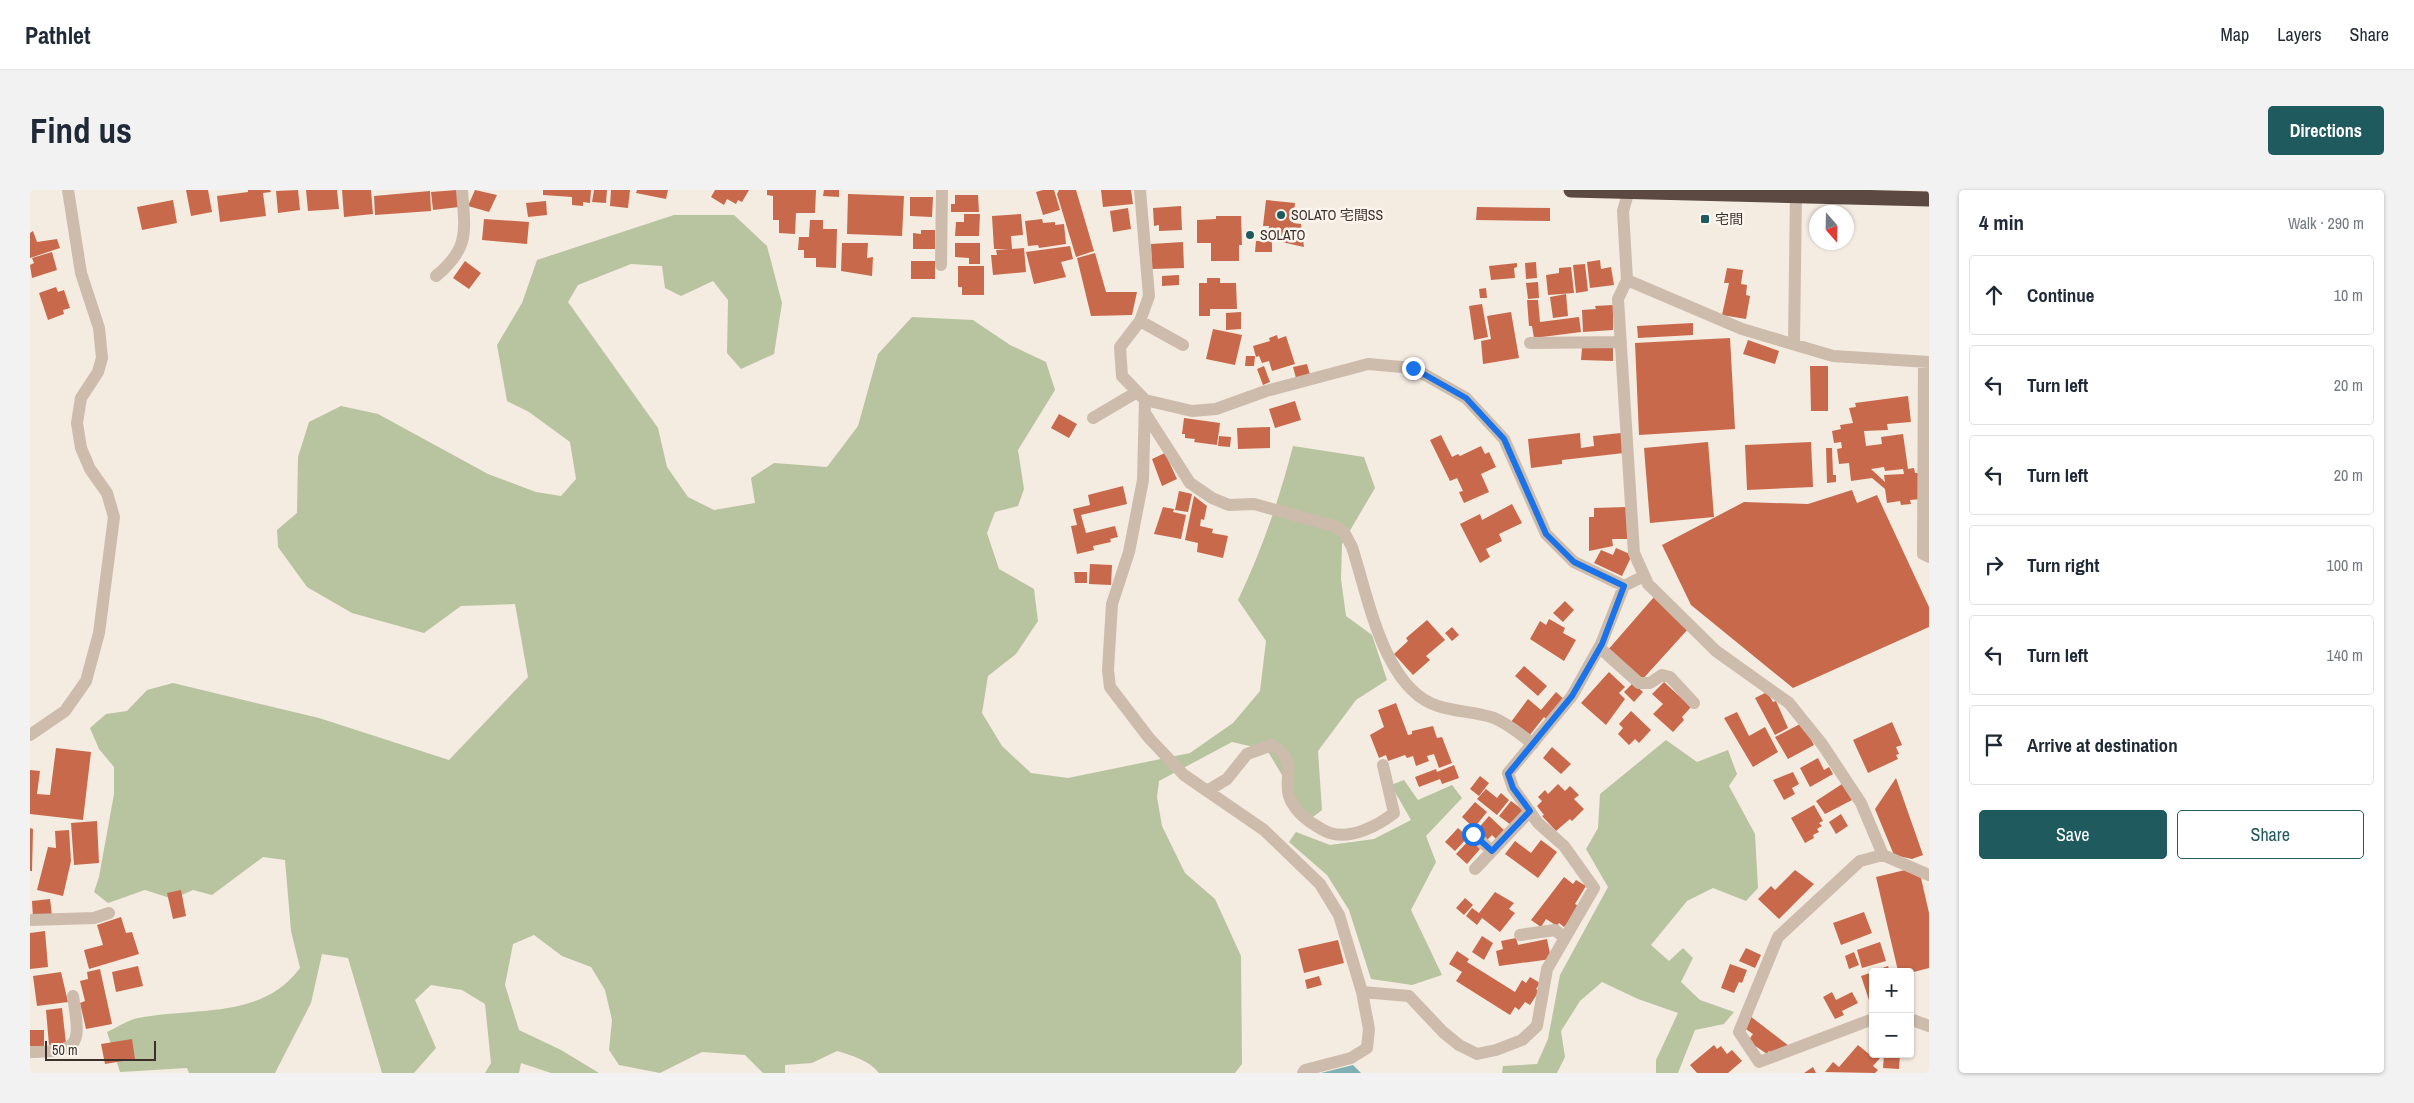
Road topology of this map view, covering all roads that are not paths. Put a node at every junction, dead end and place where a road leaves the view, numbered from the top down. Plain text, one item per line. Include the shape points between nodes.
1 (68, 190) edge
2 (462, 190) edge
3 (942, 190) edge
4 (1140, 190) edge
5 (1571, 190) edge
6 (1629, 191) edge
7 (1796, 193) edge
8 (1929, 200) edge
9 (941, 265) dead end
10 (436, 276) dead end
11 (1627, 280) junction
12 (1140, 321) junction
13 (1620, 342) junction
14 (1530, 343) dead end
15 (1794, 344) junction
16 (1183, 346) dead end
17 (1926, 362) edge
18 (1141, 396) junction
19 (1145, 413) junction
20 (1093, 418) dead end
21 (1929, 557) edge
22 (1644, 576) junction
23 (1624, 586) junction
24 (1600, 648) junction
25 (1694, 703) dead end
26 (30, 736) edge
27 (1532, 744) junction
28 (1384, 765) dead end
29 (1207, 791) junction
30 (1530, 811) junction
31 (1473, 834) dead end
32 (1492, 851) junction
33 (1883, 854) junction
34 (1475, 869) dead end
35 (1929, 875) edge
36 (109, 913) dead end
37 (30, 920) edge
38 (1520, 935) dead end
39 (1565, 938) junction
40 (1362, 992) junction
41 (73, 996) dead end
42 (1869, 1020) edge
43 (1914, 1020) edge
44 (1929, 1026) edge
45 (30, 1052) edge
46 (1303, 1073) edge

1 - 26 street via 81,273 99,328 102,358 98,372 81,398 77,423 81,448 90,469 107,493 114,517 108,581 86,681 65,711
2 - 10 street via 464,238 457,256
3 - 9 street
4 - 12 street via 1149,296
5 - 6 highway
6 - 7 highway
6 - 11 street via 1623,212
7 - 8 highway
7 - 15 street
11 - 13 street via 1618,299
11 - 15 street via 1742,329
12 - 16 street
12 - 18 street via 1120,347 1122,376
13 - 14 street
13 - 22 street via 1634,553
15 - 17 street via 1833,356
17 - 21 street via 1923,554
18 - 19 street
18 - 20 street
18 - 23 street via 1192,411 1216,409 1266,391 1368,364 1413,368 1466,398 1504,439 1546,534 1574,562
19 - 27 street via 1190,482 1212,498 1229,505 1254,504 1334,526 1344,532 1352,547 1385,650 1404,684 1422,700 1494,718
19 - 29 street via 1144,480 1129,552 1112,604 1110,687 1149,738 1184,775
22 - 23 street
22 - 33 street via 1648,584 1716,651 1789,703 1822,744 1861,803
23 - 24 street
24 - 25 street via 1639,683 1650,683 1662,675 1670,677
24 - 27 street via 1572,696
27 - 30 street via 1508,774 1513,788
28 - 29 street via 1394,813 1383,822 1352,833 1332,834 1304,818 1288,794 1290,775 1282,752 1272,745 1247,754 1227,778
29 - 40 street via 1264,830 1320,884 1339,915
30 - 32 street
30 - 39 street via 1538,823 1564,846 1594,888
31 - 32 street
32 - 34 street
33 - 35 street
33 - 42 street via 1860,861 1778,937 1739,1032 1759,1062
36 - 37 street via 94,918
38 - 39 street via 1554,930
39 - 40 street via 1547,970 1536,1026 1522,1040 1496,1050 1477,1054 1459,1045 1409,996
40 - 46 street via 1369,1029 1367,1048 1351,1058 1304,1070
41 - 45 street via 78,1034 75,1042 57,1052
43 - 44 street

